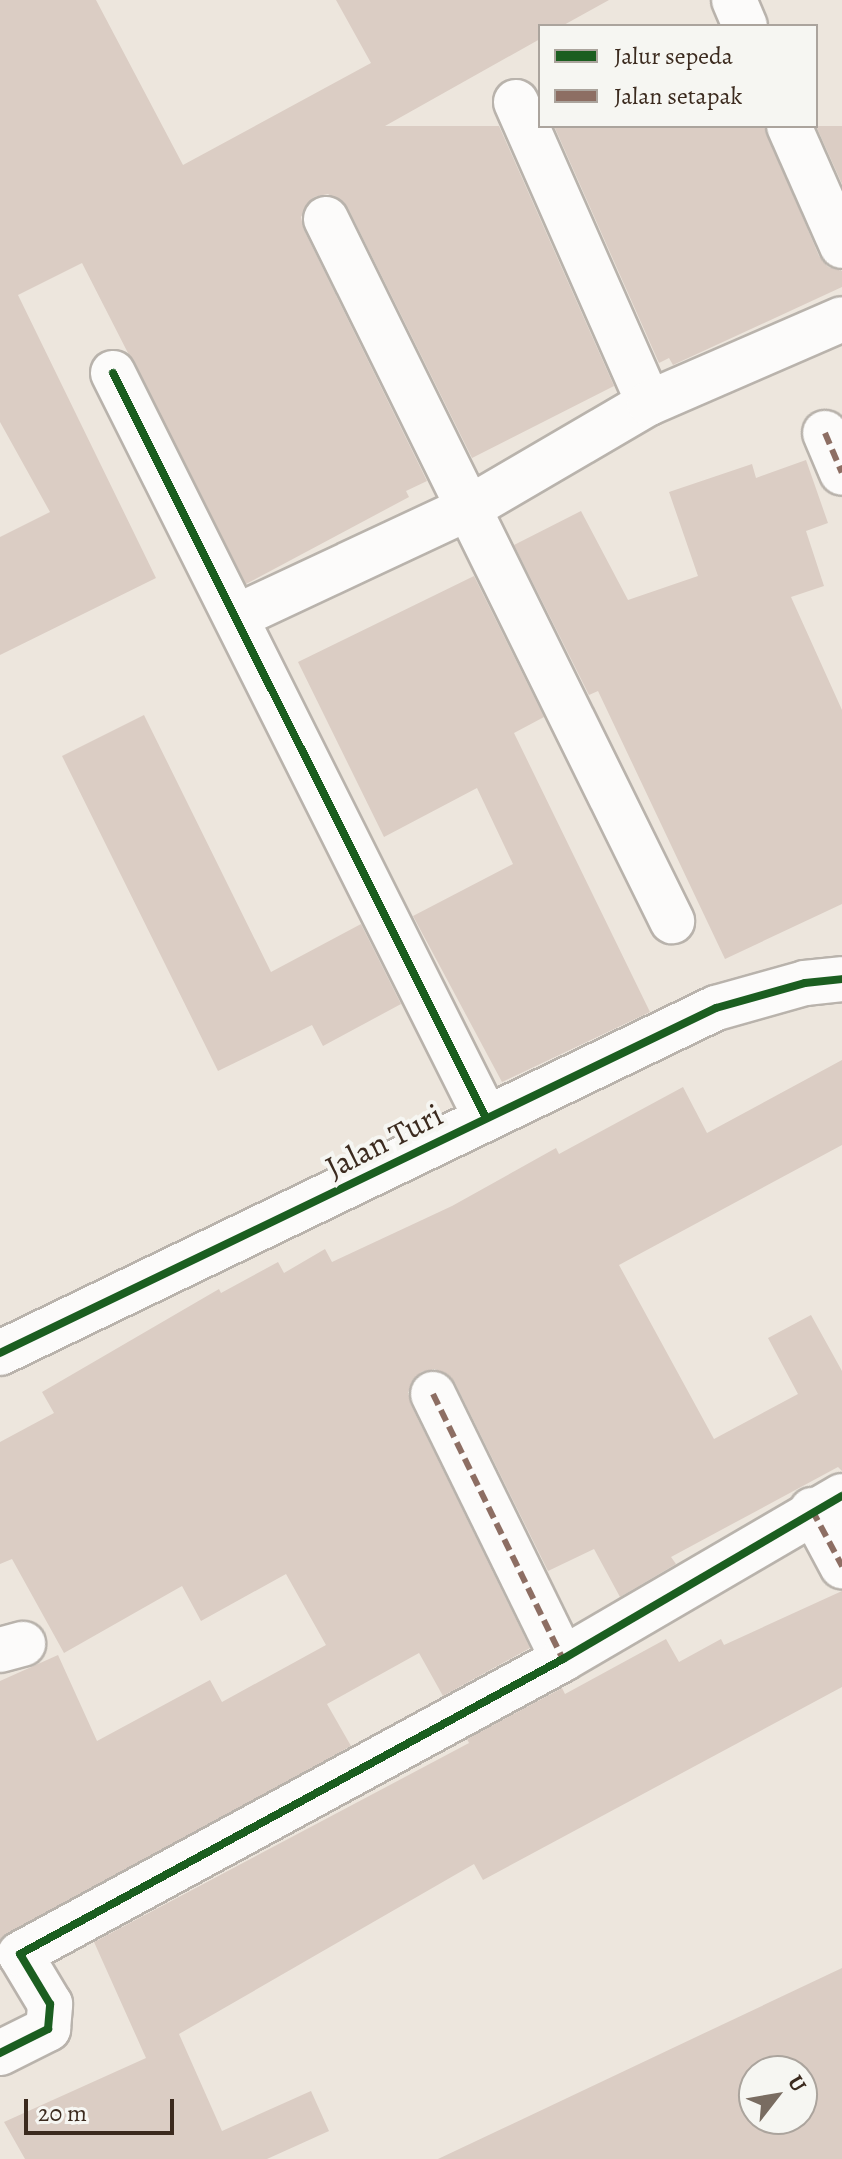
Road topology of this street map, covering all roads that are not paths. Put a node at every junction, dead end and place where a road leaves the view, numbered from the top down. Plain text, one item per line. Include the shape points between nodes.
1 (734, 0) edge
2 (744, 24) edge
3 (516, 102) dead end
4 (790, 128) edge
5 (326, 219) dead end
6 (842, 246) edge
7 (842, 319) edge
8 (113, 373) dead end
9 (649, 403) junction
10 (825, 433) dead end
11 (842, 473) edge
12 (469, 508) junction
13 (238, 616) junction
14 (672, 921) dead end
15 (842, 979) edge
16 (485, 1116) junction
17 (0, 1353) edge
18 (433, 1394) dead end
19 (827, 1503) edge
20 (842, 1566) edge
21 (563, 1659) junction
22 (0, 2053) edge

1 - 2 street
3 - 9 street
4 - 6 street
5 - 12 street
7 - 9 street
8 - 13 street
9 - 12 street
10 - 11 street
12 - 13 street
12 - 14 street
13 - 16 street
15 - 16 street, Jalan Turi via 805,983 716,1008
16 - 17 street, Jalan Turi
18 - 21 street
19 - 20 street
19 - 21 street
21 - 22 street via 20,1954 50,2004 48,2029

